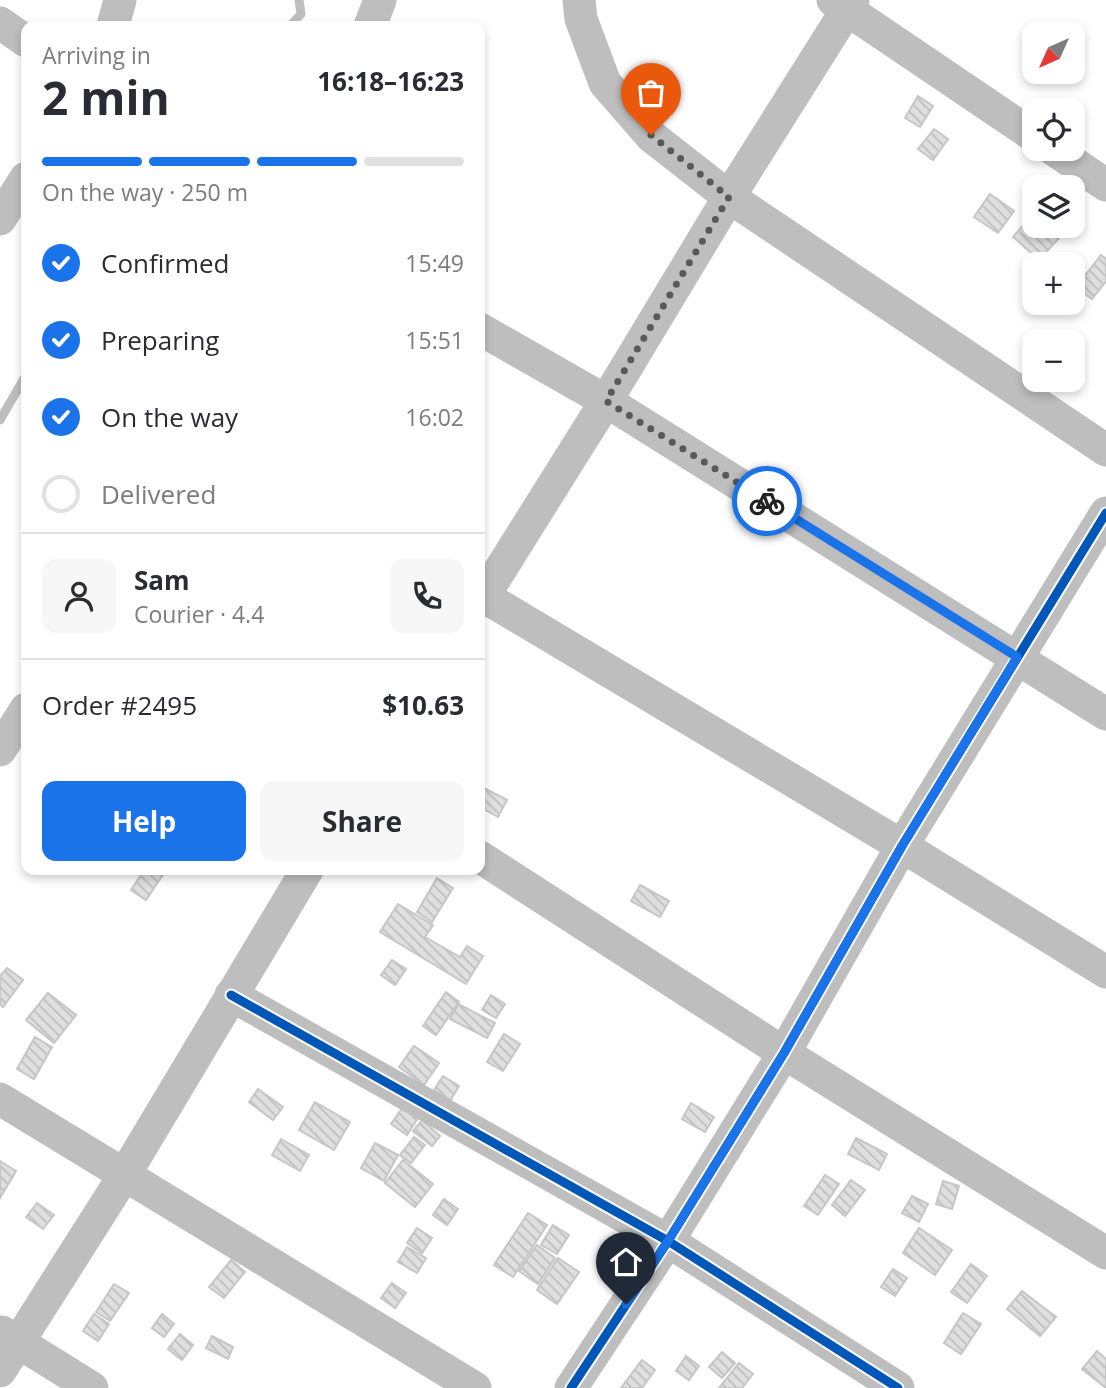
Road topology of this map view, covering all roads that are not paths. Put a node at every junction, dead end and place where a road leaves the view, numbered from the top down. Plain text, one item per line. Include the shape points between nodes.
1 (120, 0) edge
2 (380, 0) edge
3 (579, 0) edge
4 (844, 3) edge
5 (114, 21) edge
6 (372, 21) edge
7 (0, 23) edge
8 (21, 38) edge
9 (1022, 128) edge
10 (1071, 161) edge
11 (1106, 185) edge
12 (21, 186) edge
13 (729, 197) junction
14 (0, 219) edge
15 (485, 332) edge
16 (606, 401) junction
17 (1106, 450) edge
18 (1106, 513) edge
19 (485, 591) edge
20 (485, 599) edge
21 (1017, 657) junction
22 (1106, 714) edge
23 (21, 717) edge
24 (0, 750) edge
25 (902, 846) junction
26 (485, 860) edge
27 (304, 875) edge
28 (1106, 972) edge
29 (231, 995) junction
30 (784, 1053) junction
31 (0, 1098) edge
32 (125, 1174) junction
33 (668, 1241) junction
34 (1106, 1253) edge
35 (10, 1337) edge
36 (0, 1371) edge
37 (92, 1388) edge
38 (475, 1388) edge
39 (571, 1388) edge
40 (898, 1388) edge

1 - 5 street
2 - 6 street
3 - 13 street via 581,19 605,83 651,135
4 - 9 street
4 - 13 street
7 - 8 street
10 - 11 street
12 - 14 street
13 - 16 street
13 - 17 street
15 - 16 street
16 - 19 street
16 - 21 street
18 - 21 street
20 - 25 street
21 - 22 street
21 - 25 street
23 - 24 street
25 - 28 street
25 - 30 street
26 - 30 street
27 - 29 street
29 - 32 street
29 - 33 street
30 - 33 street
30 - 34 street
31 - 32 street
32 - 35 street
32 - 38 street
33 - 39 street
33 - 40 street
35 - 36 street
35 - 37 street

